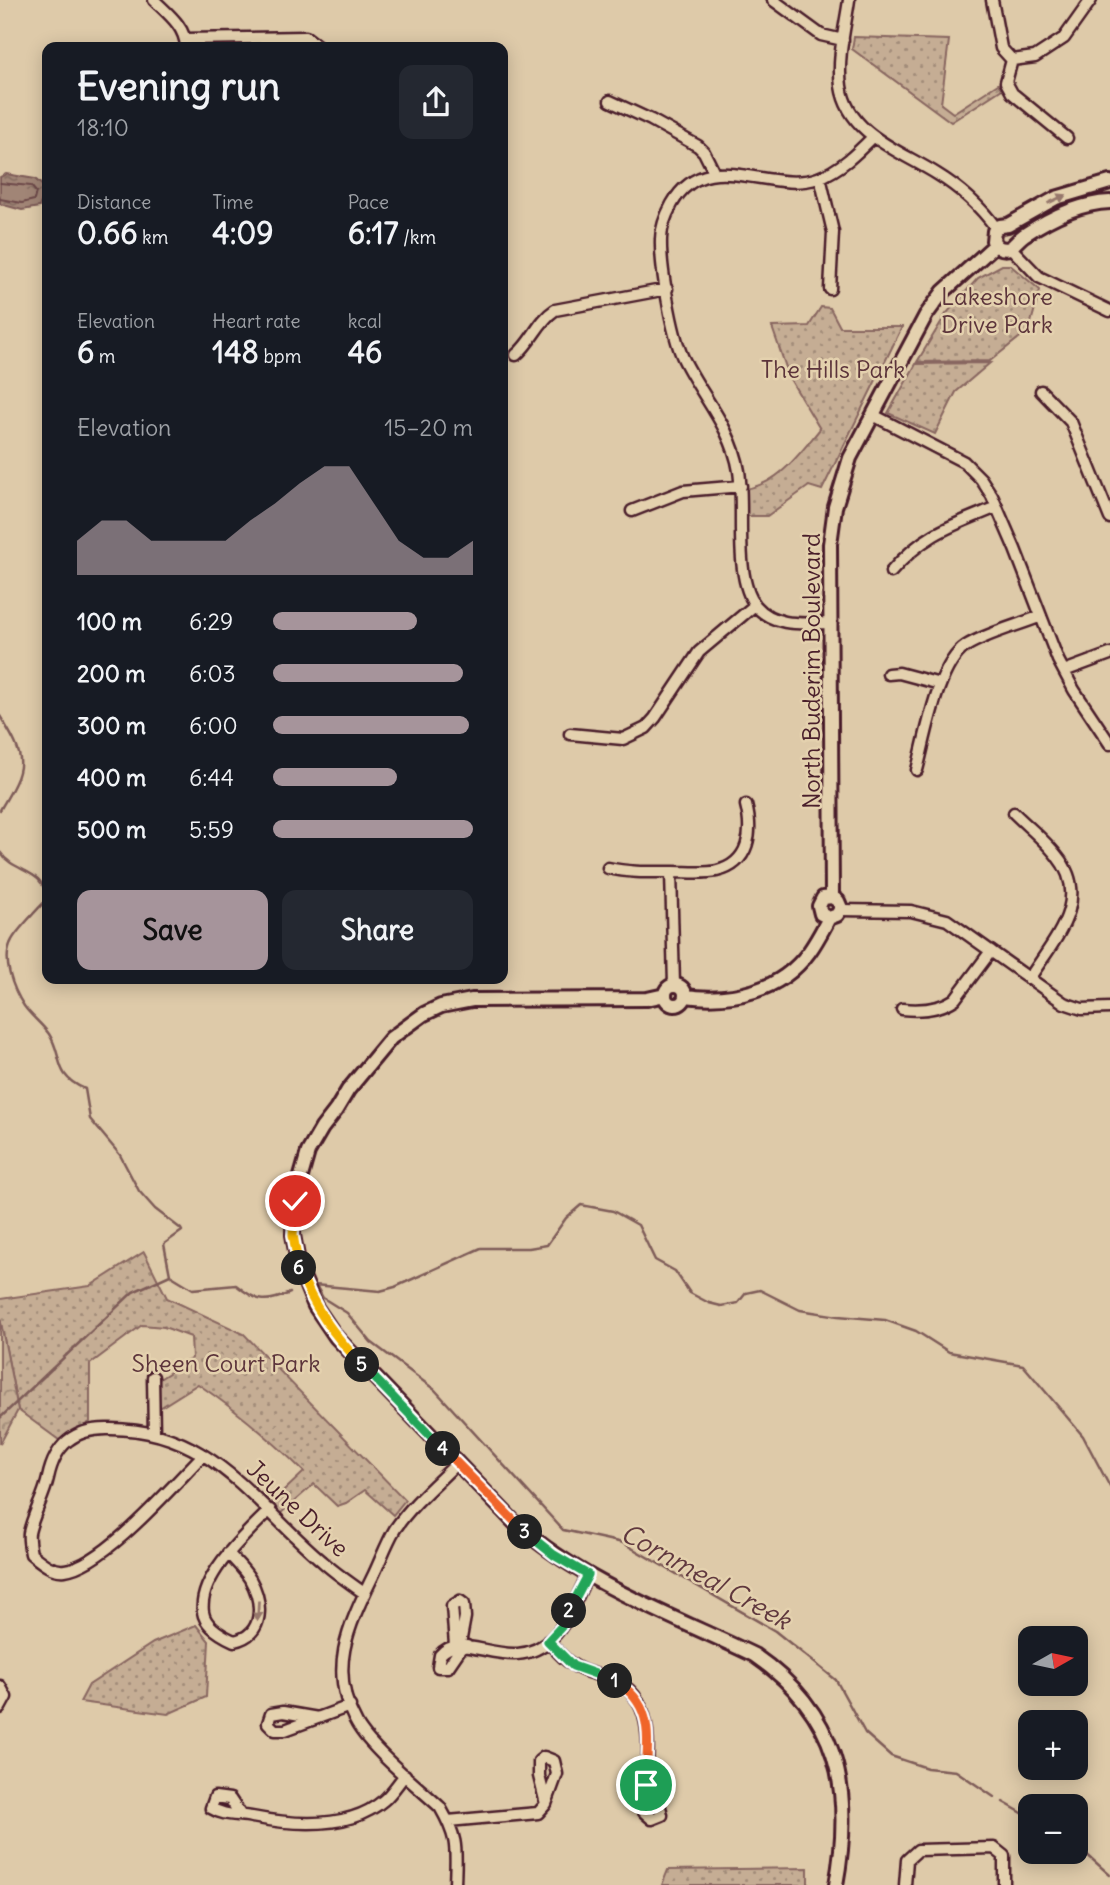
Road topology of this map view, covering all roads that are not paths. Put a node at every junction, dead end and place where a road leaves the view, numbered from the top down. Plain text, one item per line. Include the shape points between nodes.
1 (154, 0) edge
2 (773, 0) edge
3 (849, 0) edge
4 (992, 0) edge
5 (1091, 0) edge
6 (844, 40) junction
7 (186, 42) edge
8 (206, 42) edge
9 (312, 42) edge
10 (1012, 61) junction
11 (610, 101) dead end
12 (873, 136) junction
13 (1067, 138) dead end
14 (715, 174) junction
15 (820, 177) junction
16 (1110, 183) edge
17 (1110, 202) edge
18 (1002, 227) junction
19 (1014, 244) junction
20 (995, 245) junction
21 (667, 289) junction
22 (830, 289) dead end
23 (1110, 311) edge
24 (516, 355) dead end
25 (1041, 391) dead end
26 (873, 415) junction
27 (741, 486) junction
28 (997, 507) junction
29 (632, 512) dead end
30 (1110, 518) edge
31 (891, 572) dead end
32 (755, 605) junction
33 (1041, 616) junction
34 (831, 623) junction
35 (1110, 654) edge
36 (1064, 671) junction
37 (888, 674) dead end
38 (940, 684) junction
39 (570, 734) dead end
40 (1110, 744) edge
41 (917, 769) dead end
42 (746, 805) dead end
43 (1014, 813) dead end
44 (608, 869) dead end
45 (671, 872) junction
46 (832, 897) junction
47 (835, 914) junction
48 (991, 951) junction
49 (1029, 979) junction
50 (674, 985) junction
51 (665, 995) junction
52 (685, 996) junction
53 (1110, 1008) edge
54 (902, 1009) dead end
55 (153, 1377) dead end
56 (154, 1433) junction
57 (203, 1455) junction
58 (457, 1463) junction
59 (270, 1510) junction
60 (228, 1553) junction
61 (588, 1575) junction
62 (365, 1593) junction
63 (452, 1612) junction
64 (465, 1612) junction
65 (548, 1641) junction
66 (458, 1650) junction
67 (0, 1686) edge
68 (349, 1706) junction
69 (0, 1709) edge
70 (318, 1718) dead end
71 (405, 1774) junction
72 (646, 1785) dead end
73 (545, 1804) dead end
74 (240, 1814) dead end
75 (448, 1821) junction
76 (455, 1885) edge
77 (836, 1885) edge
78 (905, 1885) edge
79 (1004, 1885) edge

1 - 7 street via 177,23
2 - 6 street via 821,35
3 - 6 street
4 - 10 street via 1001,48
5 - 10 street via 1063,38 1035,57
6 - 12 street via 841,88 847,105
8 - 9 street via 306,37
10 - 13 street via 1006,82 1012,93
11 - 14 street via 698,145
12 - 15 street via 844,164
12 - 18 street via 937,174
14 - 15 street via 738,173 775,181
14 - 21 street via 686,187 666,217 661,239
15 - 22 street via 833,232
18 -> 16 street via 1056,198
17 - 19 street via 1079,208 1040,225
18 - 19 street via 1014,229
18 - 20 street via 993,234
19 - 20 street via 1004,250
19 - 23 street via 1039,277
20 - 26 street, North Buderim Boulevard via 935,301
21 - 24 street via 555,310
21 - 27 street via 680,351 726,430
25 - 30 street via 1071,422
26 - 28 street via 964,461
26 - 34 street, North Buderim Boulevard via 850,458 835,507 830,544
27 - 29 street via 683,491
27 - 32 street via 744,579
28 - 31 street via 935,533
28 - 33 street
32 - 34 street via 782,621
32 - 39 street via 699,652 646,728 623,739
33 - 36 street
33 - 38 street via 967,646 953,658
34 - 46 street, North Buderim Boulevard
35 - 36 street
36 - 40 street
37 - 38 street
38 - 41 street
42 - 45 street via 750,831 744,853 736,862 716,871
43 - 49 street via 1063,864 1072,896 1066,920
44 - 45 street
45 - 50 street
46 - 47 street via 840,903
46 - 47 street via 823,898 819,906 821,914
47 - 48 street via 911,911 934,916
47 - 52 street via 809,951 776,982 740,996
48 - 49 street
48 - 54 street via 948,1004 916,1011
49 - 53 street via 1072,1006
50 - 51 street
50 - 52 street via 681,987
51 - 52 street via 674,1005
51 - 58 street via 647,999 472,1000 424,1014 391,1038 348,1090 308,1152 295,1201 293,1235 310,1296 326,1325
55 - 56 street
56 - 57 street, Jeune Drive
56 - 57 street, Jeune Drive via 89,1429 68,1440 52,1459 29,1535 31,1555 48,1567 64,1570 90,1561 112,1546
57 - 59 street, Jeune Drive
58 - 61 street via 540,1545
58 - 62 street via 395,1530
59 - 60 street
59 - 62 street, Jeune Drive via 321,1561
60 -> 60 street via 249,1577 258,1598 257,1625 246,1639 234,1641 220,1634 203,1611 206,1592
61 - 65 street via 563,1624
61 - 77 street via 754,1656 801,1695 819,1721 839,1773 841,1852
62 - 68 street via 344,1645 342,1670
63 - 64 street
63 - 64 street via 453,1604 460,1601
63 - 66 street
64 - 66 street
65 - 66 street via 509,1655
65 - 72 street via 570,1664 617,1682 639,1703 647,1730
66 - 66 street via 447,1647 440,1654
67 - 69 street via 6,1697
68 - 70 street
68 - 71 street via 369,1740
71 - 74 street via 383,1800 341,1820 282,1822
71 - 75 street via 440,1807
73 - 75 street via 538,1813
75 - 76 street via 456,1840
78 - 79 street via 907,1860 918,1850 994,1848 1004,1856

